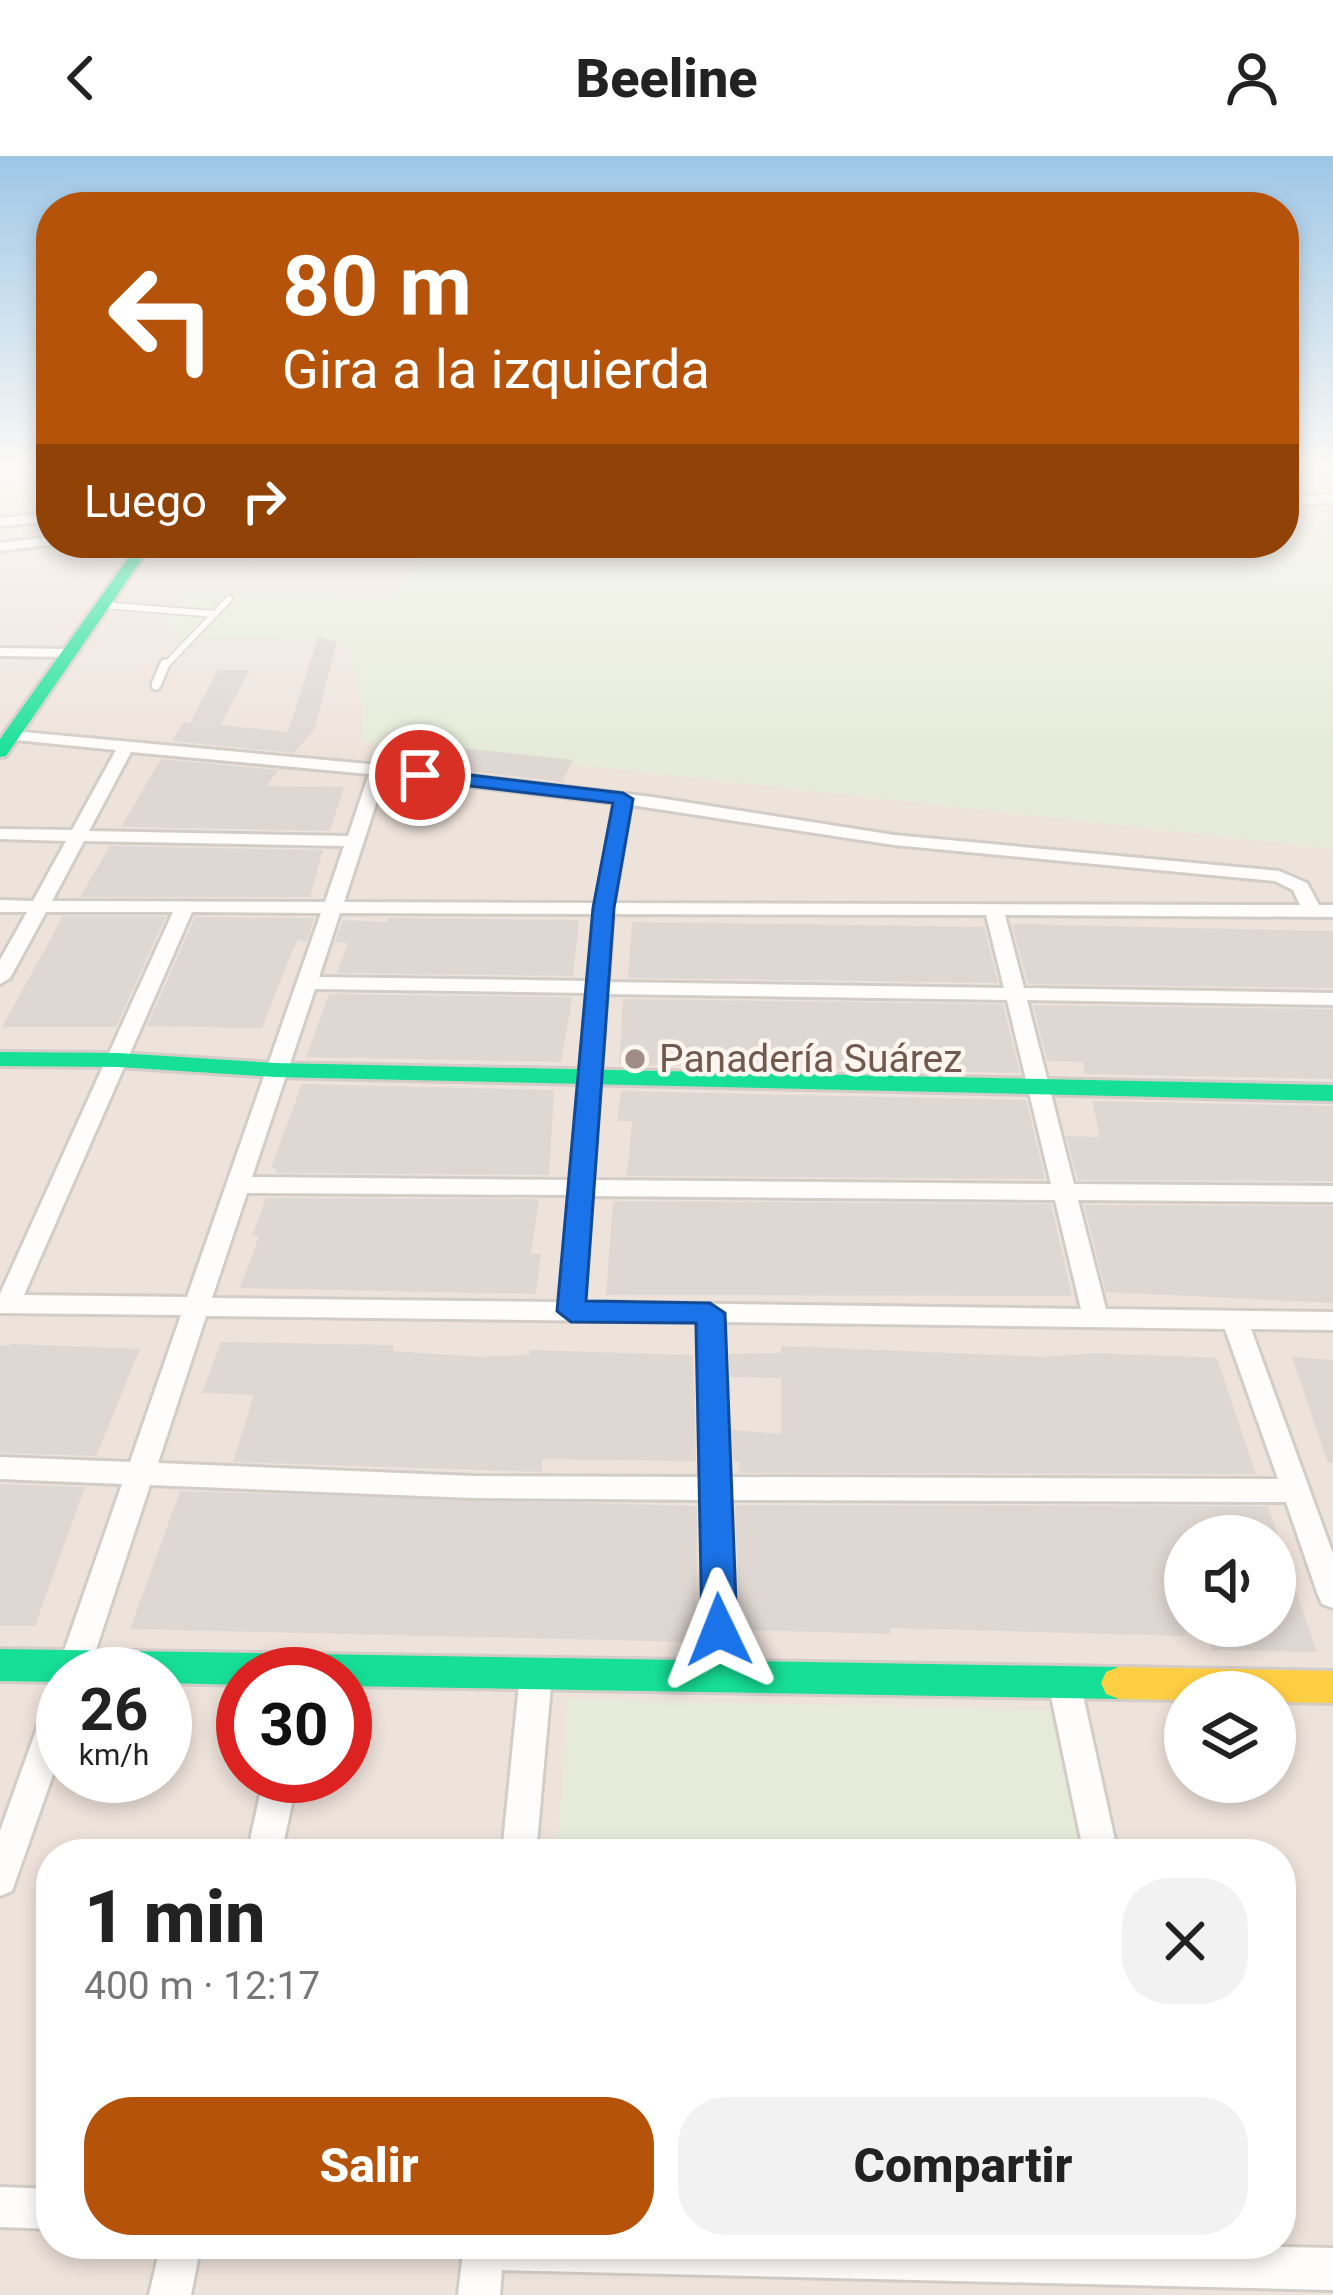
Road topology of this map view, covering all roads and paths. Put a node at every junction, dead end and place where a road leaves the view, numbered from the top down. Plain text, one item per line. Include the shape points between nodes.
1 (133, 562) edge
2 (229, 599) dead end
3 (103, 605) junction
4 (215, 614) junction
5 (0, 652) edge
6 (70, 653) junction
7 (157, 685) dead end
8 (4, 746) edge
9 (126, 747) junction
10 (379, 770) junction
11 (623, 799) junction
12 (0, 834) edge
13 (81, 836) junction
14 (354, 841) junction
15 (0, 905) edge
16 (42, 906) junction
17 (185, 906) junction
18 (330, 907) junction
19 (604, 908) junction
20 (994, 909) junction
21 (1322, 910) edge
22 (0, 978) edge
23 (304, 983) junction
24 (597, 990) junction
25 (1014, 992) junction
26 (1333, 999) edge
27 (0, 1059) edge
28 (118, 1060) junction
29 (275, 1070) junction
30 (590, 1077) junction
31 (1037, 1087) junction
32 (1333, 1094) edge
33 (236, 1185) junction
34 (581, 1187) junction
35 (1061, 1189) junction
36 (1333, 1194) edge
37 (4, 1304) edge
38 (195, 1306) junction
39 (571, 1311) junction
40 (710, 1313) junction
41 (1096, 1318) junction
42 (1235, 1320) junction
43 (1333, 1322) edge
44 (0, 1468) edge
45 (140, 1470) junction
46 (715, 1488) junction
47 (1295, 1491) junction
48 (1333, 1595) edge
49 (82, 1647) edge
50 (0, 1665) edge
51 (36, 1667) edge
52 (372, 1673) edge
53 (536, 1674) junction
54 (721, 1677) junction
55 (1064, 1682) junction
56 (1333, 1687) edge
57 (36, 1777) edge
58 (275, 1803) edge
59 (267, 1839) edge
60 (521, 1839) edge
61 (1098, 1839) edge
62 (0, 1880) edge
63 (0, 2207) edge
64 (36, 2208) edge
65 (178, 2259) edge
66 (482, 2259) edge
67 (1227, 2259) edge
68 (1333, 2270) edge
69 (170, 2295) edge
70 (479, 2295) edge

1 - 3 street
2 - 4 lane
3 - 4 lane
3 - 6 street
4 - 7 lane via 166,661
5 - 6 street
6 - 8 street
8 - 9 street
9 - 10 street
9 - 13 street
10 - 11 street
10 - 14 street
11 - 19 street
11 - 21 street via 894,840 1279,876
12 - 13 street
13 - 14 street
13 - 16 street
14 - 18 street
15 - 16 street
16 - 17 street
16 - 22 street
17 - 18 street
17 - 28 street
18 - 19 street
18 - 23 street
19 - 20 street
19 - 24 street
20 - 21 street
20 - 25 street
23 - 24 street
23 - 29 street
24 - 25 street
24 - 30 street
25 - 26 street
25 - 31 street
27 - 28 street
28 - 29 street
28 - 37 street
29 - 30 street
29 - 33 street
30 - 31 street
30 - 34 street
31 - 32 street
31 - 35 street
33 - 34 street
33 - 38 street
34 - 35 street
34 - 39 street
35 - 36 street
35 - 41 street
37 - 38 street
38 - 39 street
38 - 45 street
39 - 40 street
40 - 41 street
40 - 46 street
41 - 42 street
42 - 43 street
42 - 47 street
44 - 45 street
45 - 46 street via 473,1487
45 - 49 street
46 - 47 street
46 - 54 street
47 - 48 street
50 - 51 street
52 - 53 street
53 - 54 street
53 - 60 street
54 - 55 street
55 - 56 street
55 - 61 street
57 - 62 street
58 - 59 street
63 - 64 street
65 - 69 street
66 - 70 street
67 - 68 street

